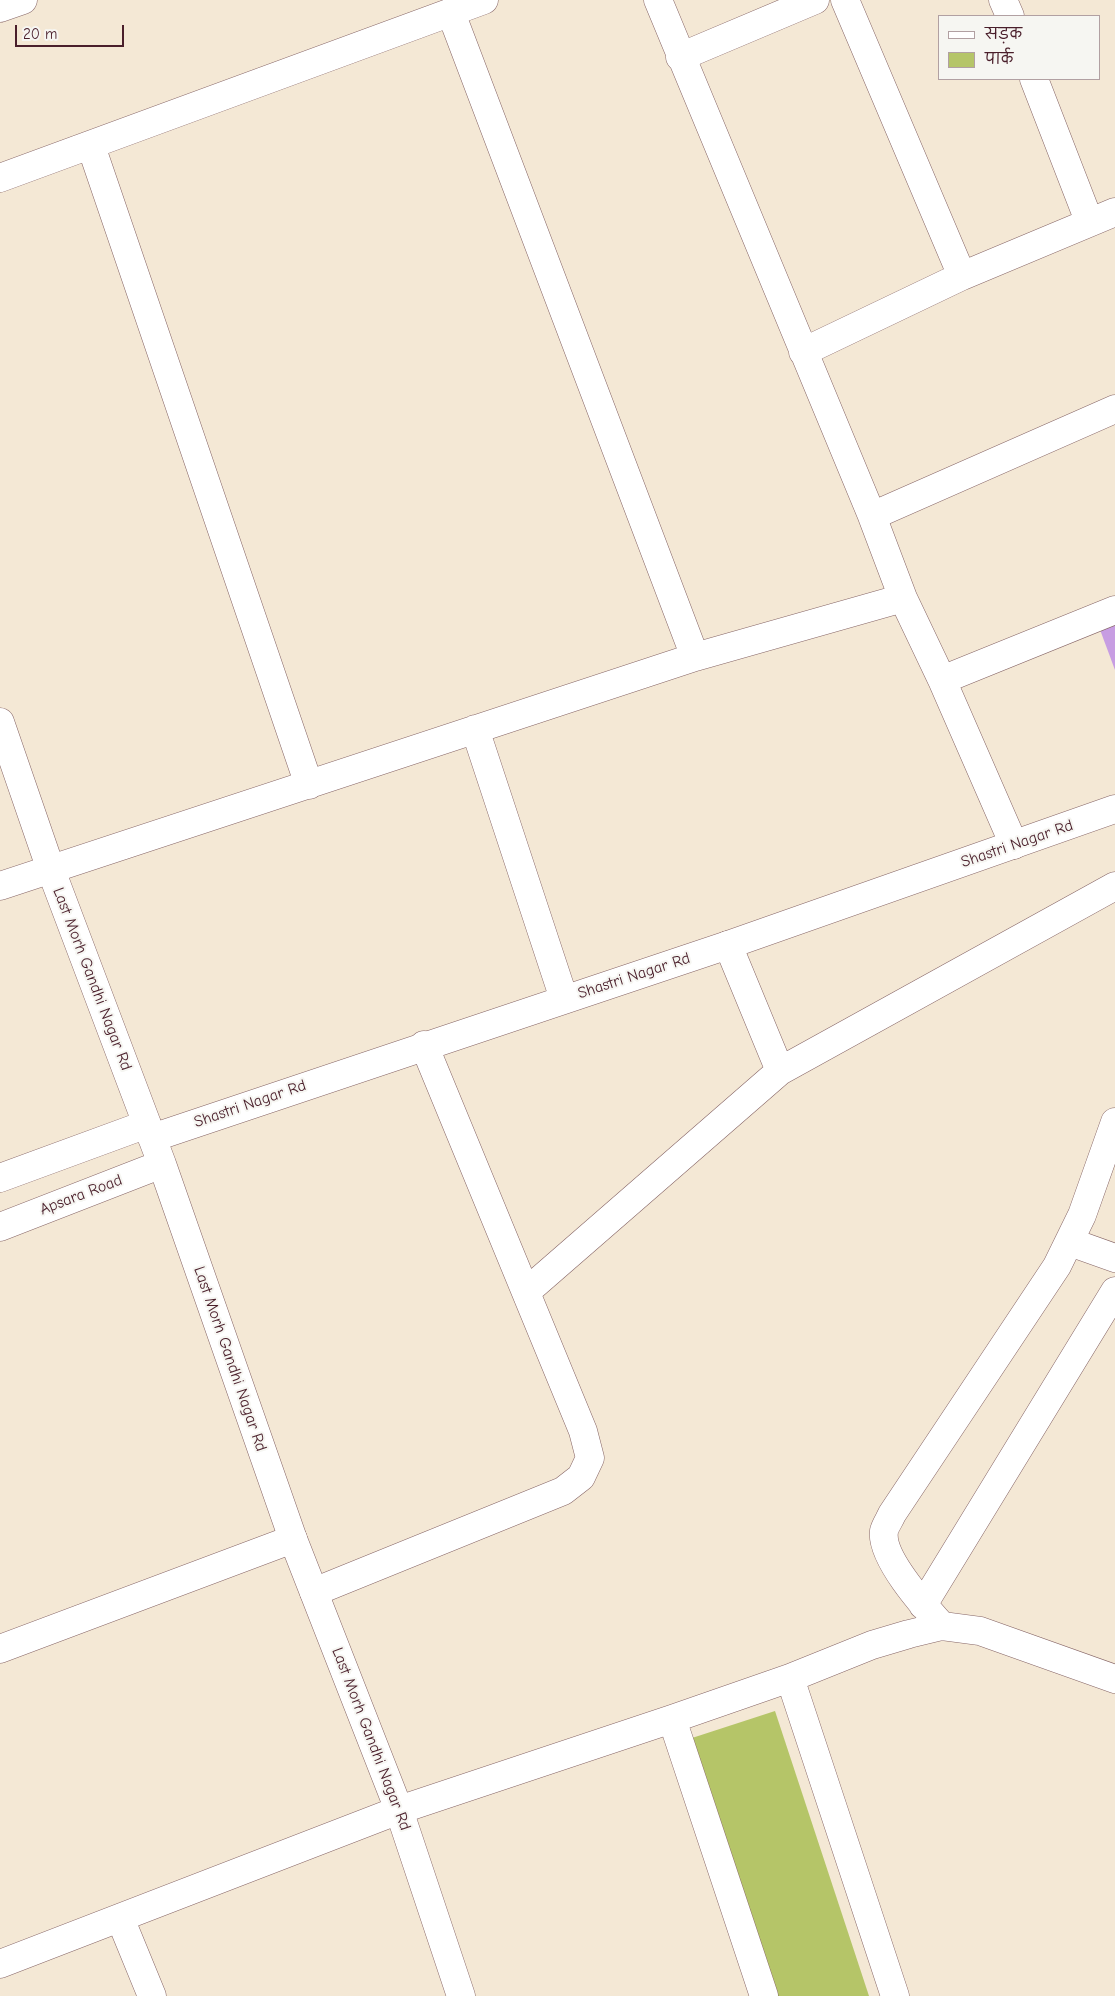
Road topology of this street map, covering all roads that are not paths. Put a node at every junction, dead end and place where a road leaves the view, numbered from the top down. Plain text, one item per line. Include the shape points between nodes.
1 (23, 0) edge
2 (484, 0) edge
3 (658, 0) edge
4 (815, 0) edge
5 (845, 0) edge
6 (1003, 0) edge
7 (0, 8) edge
8 (452, 13) junction
9 (1010, 15) edge
10 (680, 57) junction
11 (1034, 80) edge
12 (91, 146) junction
13 (0, 178) edge
14 (1115, 212) edge
15 (1089, 221) junction
16 (962, 276) junction
17 (803, 352) junction
18 (1115, 409) edge
19 (872, 516) junction
20 (903, 598) junction
21 (1115, 610) edge
22 (695, 657) junction
23 (942, 680) junction
24 (0, 722) edge
25 (475, 729) junction
26 (308, 785) junction
27 (1115, 809) edge
28 (1014, 845) junction
29 (51, 870) junction
30 (0, 886) edge
31 (1115, 886) edge
32 (728, 945) junction
33 (564, 999) junction
34 (424, 1045) junction
35 (780, 1071) junction
36 (1115, 1122) edge
37 (149, 1131) junction
38 (162, 1164) junction
39 (0, 1178) edge
40 (0, 1227) edge
41 (1070, 1242) junction
42 (1115, 1258) edge
43 (1115, 1291) edge
44 (526, 1292) junction
45 (293, 1539) junction
46 (314, 1592) junction
47 (923, 1604) junction
48 (942, 1626) junction
49 (0, 1649) edge
50 (790, 1678) junction
51 (1115, 1679) edge
52 (672, 1719) junction
53 (399, 1810) junction
54 (120, 1918) junction
55 (0, 1964) edge
56 (152, 1996) edge
57 (461, 1996) edge
58 (764, 1996) edge
59 (895, 1996) edge

1 - 7 street
2 - 8 street
3 - 10 street
4 - 10 street
5 - 16 street
6 - 9 street
8 - 12 street
8 - 22 street
10 - 17 street
11 - 15 street
12 - 13 street
12 - 26 street
14 - 15 street
15 - 16 street
16 - 17 street
17 - 19 street
18 - 19 street
19 - 20 street
20 - 22 street
20 - 23 street
21 - 23 street
22 - 25 street
23 - 28 street
24 - 29 street, Last Morh Gandhi Nagar Rd
25 - 26 street
25 - 33 street
26 - 29 street
27 - 28 street, Shastri Nagar Rd
28 - 32 street, Shastri Nagar Rd
29 - 30 street
29 - 37 street, Last Morh Gandhi Nagar Rd
31 - 35 street
32 - 33 street, Shastri Nagar Rd
32 - 35 street
33 - 34 street, Shastri Nagar Rd
34 - 37 street, Shastri Nagar Rd
34 - 44 street
35 - 44 street
36 - 41 street
37 - 38 street, Last Morh Gandhi Nagar Rd
37 - 39 street
38 - 40 street, Apsara Road
38 - 45 street, Last Morh Gandhi Nagar Rd
41 - 42 street
41 - 47 street via 892,1514 884,1532 888,1553
43 - 47 street
44 - 46 street via 583,1430 590,1458 581,1477 563,1491
45 - 46 street, Last Morh Gandhi Nagar Rd
45 - 49 street
46 - 53 street, Last Morh Gandhi Nagar Rd
47 - 48 street
48 - 50 street via 872,1645
48 - 51 street via 980,1631
50 - 52 street
50 - 59 street
52 - 53 street
52 - 58 street
53 - 54 street
53 - 57 street, Last Morh Gandhi Nagar Rd
54 - 55 street
54 - 56 street

